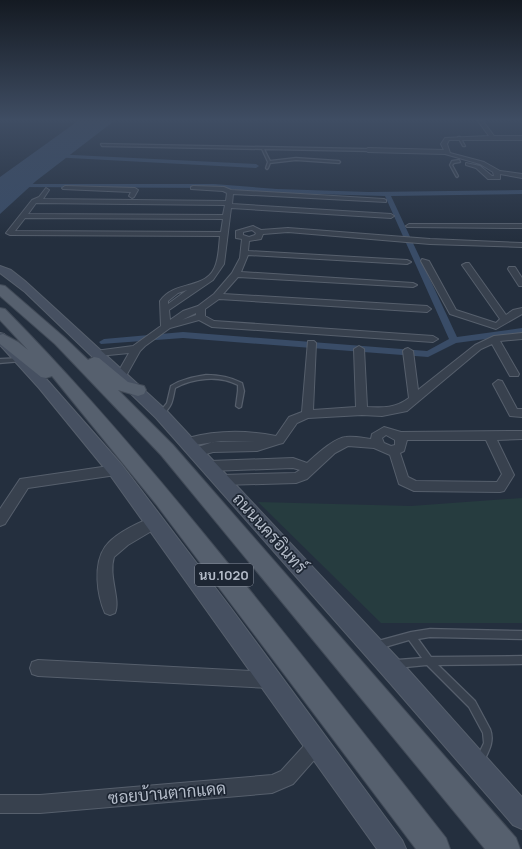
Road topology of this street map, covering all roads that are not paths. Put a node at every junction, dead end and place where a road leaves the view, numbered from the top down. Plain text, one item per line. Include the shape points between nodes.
1 (288, 161) edge
2 (309, 161) edge
3 (457, 161) edge
4 (464, 161) edge
5 (470, 161) edge
6 (269, 162) joint
7 (339, 162) dead end
8 (267, 168) dead end
9 (496, 171) junction
10 (457, 176) dead end
11 (522, 176) edge
12 (65, 188) dead end
13 (193, 188) dead end
14 (46, 190) dead end
15 (230, 192) junction
16 (131, 199) junction
17 (34, 201) junction
18 (384, 201) dead end
19 (228, 205) junction
20 (23, 216) junction
21 (391, 216) dead end
22 (225, 217) junction
23 (409, 226) dead end
24 (522, 226) edge
25 (260, 232) junction
26 (223, 234) junction
27 (246, 239) junction
28 (522, 245) edge
29 (245, 253) junction
30 (425, 261) dead end
31 (406, 262) dead end
32 (466, 265) dead end
33 (0, 269) edge
34 (512, 269) dead end
35 (236, 274) junction
36 (413, 284) dead end
37 (522, 284) edge
38 (0, 289) edge
39 (217, 296) junction
40 (427, 309) dead end
41 (522, 311) edge
42 (0, 312) edge
43 (200, 312) junction
44 (505, 320) junction
45 (496, 326) junction
46 (166, 328) junction
47 (522, 336) edge
48 (1, 338) edge
49 (432, 339) dead end
50 (494, 339) junction
51 (60, 341) junction
52 (311, 343) dead end
53 (478, 347) junction
54 (136, 349) junction
55 (359, 349) dead end
56 (408, 351) dead end
57 (98, 354) junction
58 (22, 360) junction
59 (0, 361) edge
60 (122, 374) junction
61 (514, 374) dead end
62 (498, 384) dead end
63 (72, 389) junction
64 (138, 390) junction
65 (414, 398) junction
66 (239, 406) dead end
67 (362, 411) junction
68 (522, 413) edge
69 (161, 414) junction
70 (306, 414) junction
71 (399, 436) junction
72 (490, 436) junction
73 (522, 436) edge
74 (377, 444) junction
75 (192, 447) junction
76 (394, 451) junction
77 (309, 468) junction
78 (116, 470) junction
79 (216, 473) junction
80 (1, 514) edge
81 (155, 522) junction
82 (110, 608) dead end
83 (522, 635) edge
84 (411, 636) junction
85 (372, 647) junction
86 (522, 660) edge
87 (429, 661) junction
88 (389, 665) junction
89 (38, 668) dead end
90 (271, 680) junction
91 (317, 744) junction
92 (477, 765) junction
93 (0, 804) edge
94 (522, 816) edge
95 (393, 849) edge
96 (435, 849) edge
97 (505, 849) edge

1 - 6 lane
2 - 7 lane
3 - 10 lane via 451,165
4 - 9 street via 490,178 498,178
5 - 9 street via 482,163
6 - 8 lane
9 - 11 street
12 - 16 street via 135,190
13 - 15 street via 224,189
14 - 17 street via 41,198
15 - 18 street
15 - 19 street
16 - 17 street
16 - 19 street
17 - 20 street
19 - 21 street
19 - 22 street
20 - 22 street
20 - 26 street via 10,233
22 - 26 street
23 - 24 street
25 - 27 street via 257,238
25 - 27 street via 248,228 240,231 239,236
25 - 28 street via 267,230 466,244
26 - 46 street via 218,267 212,278 165,309
27 - 29 street
29 - 31 street
29 - 35 street
30 - 45 street via 453,312
32 - 44 street
33 - 57 main road, ถนนนครอินทร์
34 - 37 street
35 - 36 street
35 - 39 street
38 - 51 main road, ถนนนครอินทร์ / นบ.1020
39 - 40 street
39 - 43 street
41 - 44 street
42 - 63 main road, นบ.1020
43 - 46 street
43 - 49 street via 212,324
44 - 45 street
45 - 53 street
46 - 54 street
47 - 50 street
48 - 58 main road, นบ.1020
48 - 63 main road via 46,373
50 - 53 street
50 - 61 street
51 - 64 main road via 79,349 123,386
51 - 97 main road, ถนนนครอินทร์ / นบ.1020 via 167,450
52 - 70 street
53 - 65 street
54 - 57 street
54 - 60 street
55 - 67 street
56 - 65 street
57 - 60 main road, ถนนนครอินทร์
58 - 59 lane
58 - 78 main road, นบ.1020
60 - 64 main road, ถนนนครอินทร์
62 - 68 street via 514,413
63 - 96 main road, นบ.1020 via 140,468
64 - 69 main road, ถนนนครอินทร์
65 - 67 street via 403,408 382,412
66 - 69 lane via 240,384 226,377 213,377 179,383 173,387 173,399
67 - 70 street
69 - 75 main road, ถนนนครอินทร์
70 - 75 street via 293,420 280,440 257,446
71 - 72 street
71 - 74 street via 384,431 376,437
71 - 76 street via 402,445
72 - 73 street
72 - 76 street via 508,475 500,487 414,486 403,480
74 - 76 street via 386,450
74 - 77 street via 346,442 331,450
75 - 79 main road, ถนนนครอินทร์
77 - 79 street via 293,463
77 - 79 street via 304,475 296,478
78 - 80 street via 24,482
78 - 81 main road, นบ.1020
79 - 85 main road, ถนนนครอินทร์
81 - 82 street via 109,553 106,567
81 - 90 main road, นบ.1020
83 - 84 lane via 430,633
84 - 85 lane
84 - 87 lane
85 - 88 main road, ถนนนครอินทร์
86 - 87 lane
87 - 88 lane
87 - 92 lane via 472,704 487,732 488,743
88 - 92 main road, ถนนนครอินทร์
89 - 90 street
90 - 91 main road, นบ.1020
91 - 93 street, ซอยบ้านตากแดด via 287,778 272,784 40,804
91 - 95 main road, นบ.1020
92 - 94 main road, ถนนนครอินทร์

